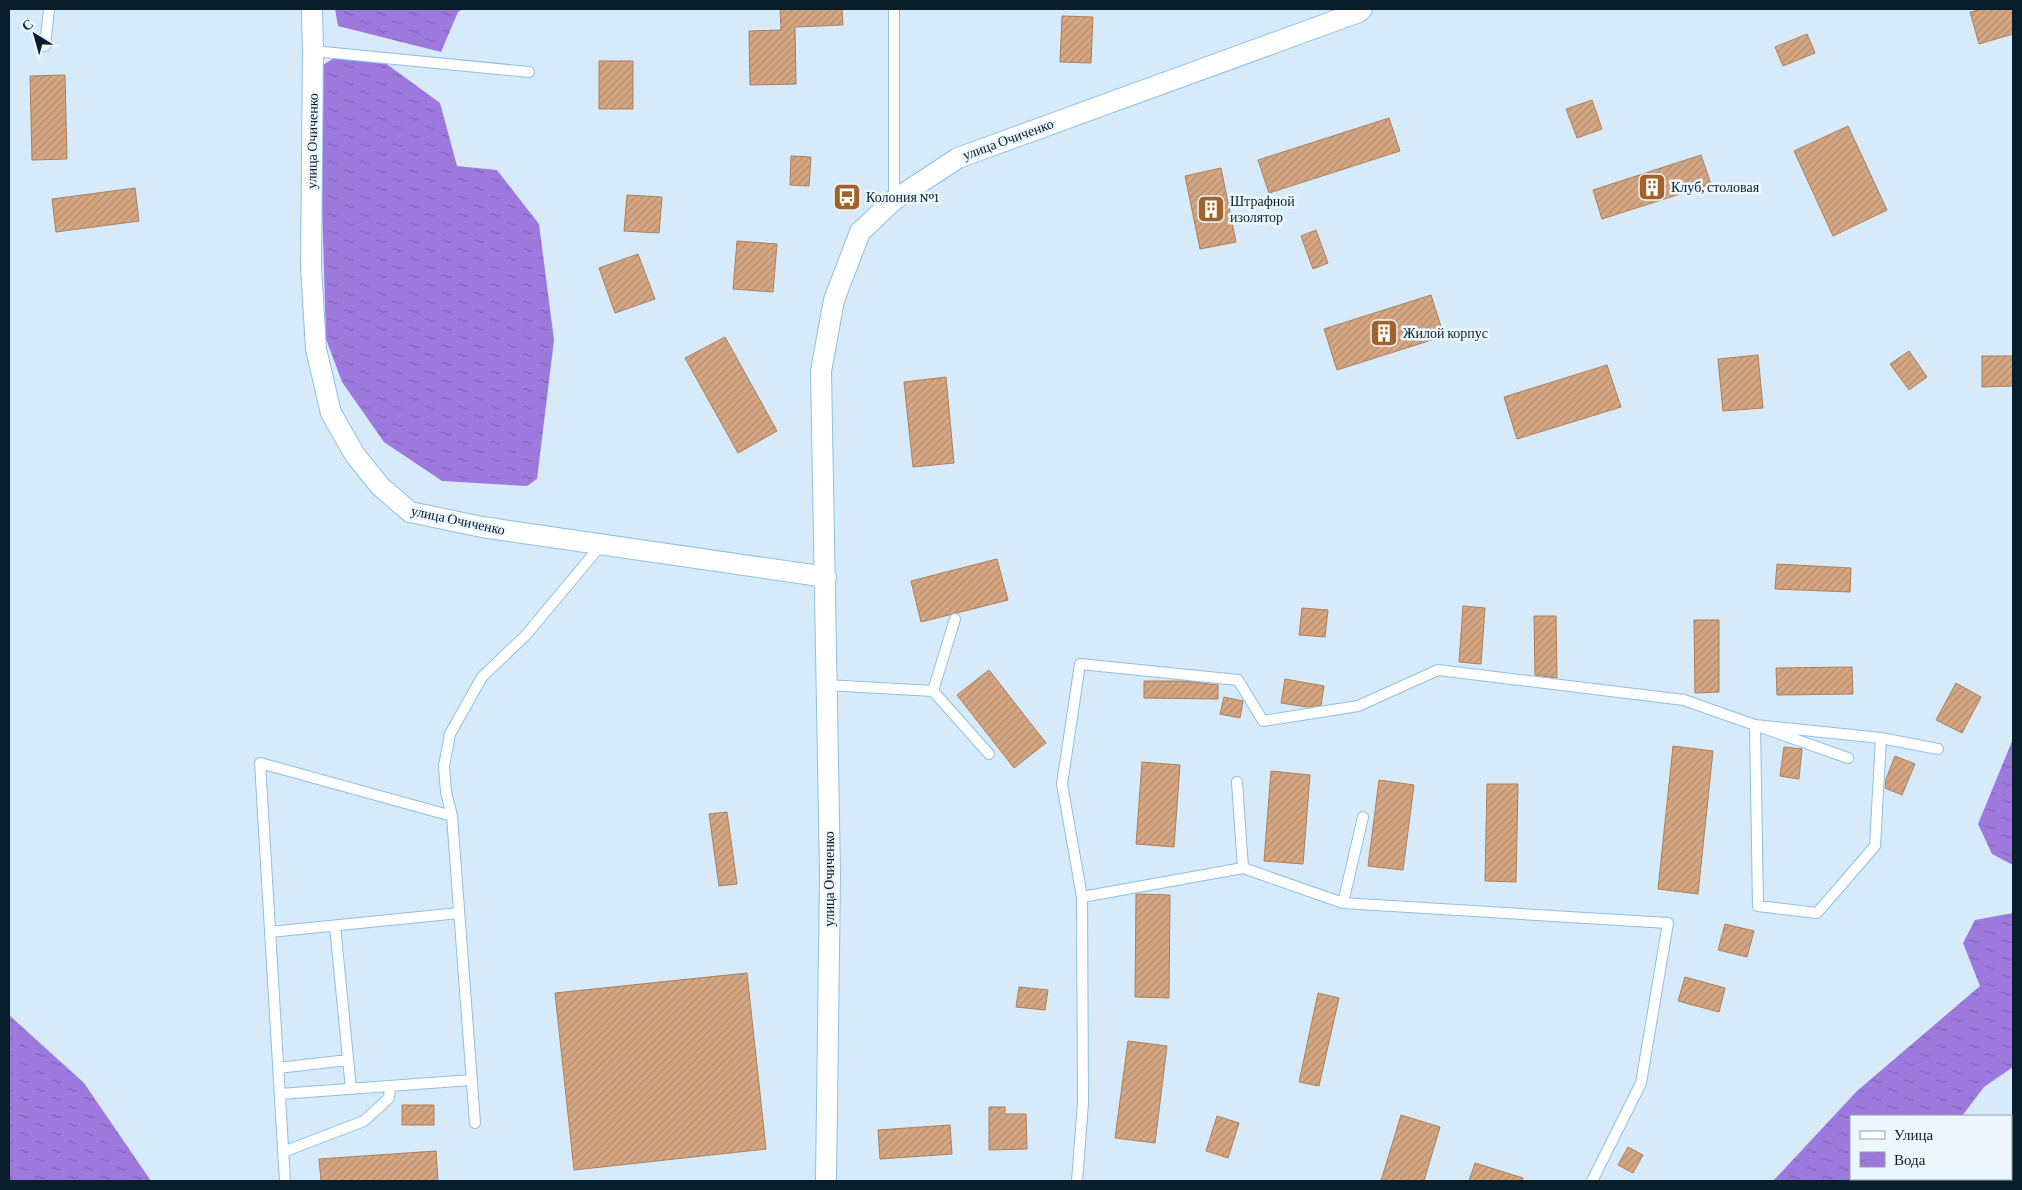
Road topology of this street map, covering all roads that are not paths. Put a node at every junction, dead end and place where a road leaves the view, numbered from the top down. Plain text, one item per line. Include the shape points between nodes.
1 (50, 9) edge
2 (312, 9) edge
3 (894, 9) edge
4 (1362, 9) edge
5 (45, 46) dead end
6 (314, 51) junction
7 (529, 72) dead end
8 (894, 200) junction
9 (602, 544) junction
10 (826, 578) junction
11 (955, 618) dead end
12 (826, 685) junction
13 (933, 691) junction
14 (1755, 725) junction
15 (1881, 738) junction
16 (1938, 749) dead end
17 (989, 754) dead end
18 (1848, 758) dead end
19 (1237, 782) dead end
20 (452, 816) junction
21 (1363, 817) dead end
22 (1243, 868) junction
23 (1082, 897) junction
24 (1343, 903) junction
25 (459, 914) junction
26 (335, 926) junction
27 (270, 932) junction
28 (348, 1060) junction
29 (278, 1068) junction
30 (472, 1080) junction
31 (390, 1086) junction
32 (351, 1089) junction
33 (280, 1094) junction
34 (475, 1123) dead end
35 (283, 1152) junction
36 (285, 1181) edge
37 (826, 1181) edge
38 (1077, 1181) edge
39 (1592, 1181) edge

1 - 5 lane
2 - 6 street, улица Очиченко
3 - 8 lane
4 - 8 street, улица Очиченко via 958,158
6 - 7 lane
6 - 9 street, улица Очиченко via 311,268 316,349 331,413 355,455 380,486 410,512 482,527
8 - 10 street, улица Очиченко via 860,232 834,300 821,371
9 - 10 street, улица Очиченко
9 - 20 lane via 526,635 482,676 450,734 444,766
10 - 12 street, улица Очиченко
11 - 13 lane
12 - 13 lane
12 - 37 street, улица Очиченко via 830,874
13 - 17 lane
14 - 15 lane
14 - 15 lane via 1758,906 1817,912 1875,846
14 - 18 lane
14 - 23 lane via 1684,700 1438,670 1358,706 1263,721 1238,680 1080,664 1062,784
15 - 16 lane
19 - 22 lane
20 - 25 lane
20 - 27 lane via 260,763
21 - 24 lane
22 - 23 lane
22 - 24 lane
23 - 38 lane via 1083,1103
24 - 39 lane via 1668,924 1641,1083
25 - 26 lane
25 - 30 lane
26 - 27 lane
26 - 28 lane
27 - 29 lane
28 - 29 lane
28 - 32 lane
29 - 33 lane
30 - 31 lane
30 - 34 lane
31 - 32 lane
31 - 35 lane via 389,1098 364,1121
32 - 33 lane
33 - 35 lane
35 - 36 lane

